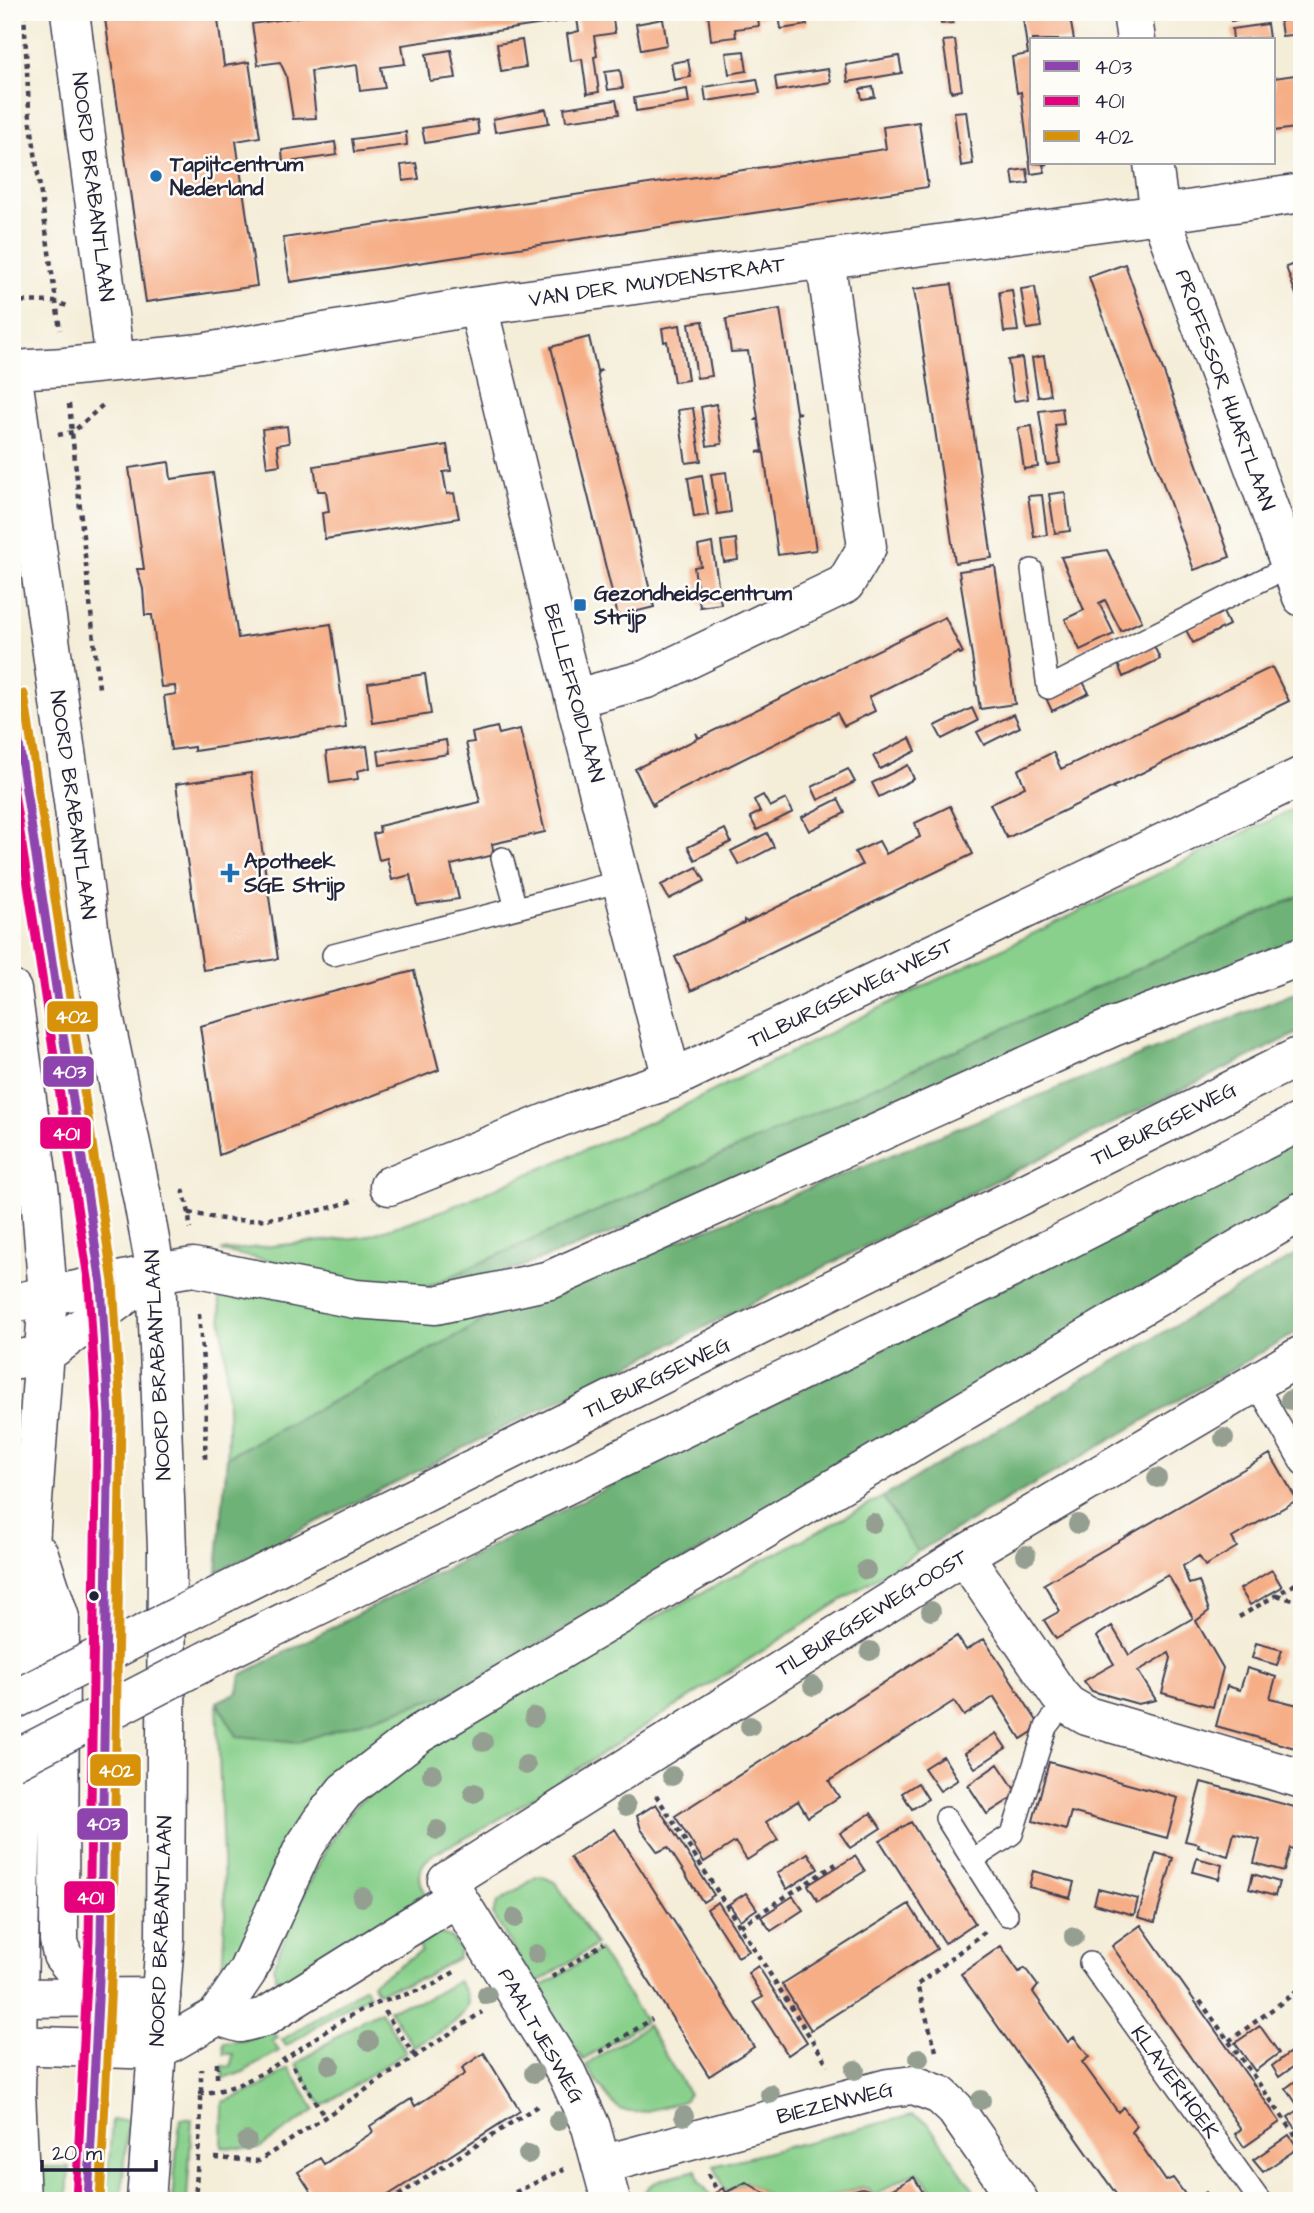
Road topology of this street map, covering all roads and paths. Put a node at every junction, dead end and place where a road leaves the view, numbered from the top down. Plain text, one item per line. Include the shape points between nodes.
1 (24, 12) edge
2 (70, 12) edge
3 (1132, 12) edge
4 (1136, 38) edge
5 (1153, 164) edge
6 (1302, 193) edge
7 (1160, 214) junction
8 (825, 260) junction
9 (12, 300) edge
10 (56, 302) junction
11 (478, 306) junction
12 (116, 361) junction
13 (65, 367) junction
14 (12, 371) edge
15 (1032, 570) dead end
16 (1296, 581) edge
17 (99, 688) dead end
18 (12, 696) edge
19 (576, 698) junction
20 (1302, 776) edge
21 (502, 858) dead end
22 (622, 881) junction
23 (516, 908) junction
24 (334, 955) dead end
25 (1302, 956) edge
26 (12, 990) edge
27 (1302, 1055) edge
28 (672, 1079) junction
29 (1302, 1121) edge
30 (180, 1184) dead end
31 (389, 1186) joint
32 (1302, 1211) edge
33 (156, 1273) junction
34 (102, 1298) junction
35 (30, 1299) edge
36 (1302, 1355) edge
37 (28, 1358) edge
38 (1255, 1382) junction
39 (1302, 1464) edge
40 (31, 1528) junction
41 (964, 1555) junction
42 (1302, 1580) edge
43 (1277, 1595) junction
44 (1302, 1603) edge
45 (1239, 1617) dead end
46 (12, 1701) edge
47 (1068, 1704) junction
48 (12, 1761) edge
49 (1302, 1779) edge
50 (655, 1794) dead end
51 (946, 1818) dead end
52 (972, 1860) junction
53 (836, 1864) dead end
54 (452, 1889) junction
55 (1007, 1915) joint
56 (740, 1927) junction
57 (604, 1943) dead end
58 (490, 1950) junction
59 (1090, 1963) dead end
60 (545, 1981) dead end
61 (1302, 1990) edge
62 (161, 1997) junction
63 (15, 1998) edge
64 (98, 1999) junction
65 (1200, 2001) dead end
66 (384, 2011) dead end
67 (483, 2011) dead end
68 (217, 2016) junction
69 (652, 2019) dead end
70 (1229, 2041) junction
71 (15, 2045) edge
72 (94, 2048) junction
73 (158, 2050) junction
74 (936, 2055) dead end
75 (416, 2058) junction
76 (591, 2058) dead end
77 (293, 2066) dead end
78 (831, 2070) dead end
79 (542, 2103) dead end
80 (325, 2117) junction
81 (1302, 2144) edge
82 (215, 2158) dead end
83 (592, 2178) edge
84 (21, 2201) edge
85 (88, 2201) edge
86 (146, 2201) edge
87 (195, 2201) edge
88 (390, 2201) edge
89 (497, 2201) edge
90 (1019, 2201) edge
91 (1260, 2201) edge

1 - 10 path, NOORD BRABANTLAAN via 29,110
2 - 12 main road, NOORD BRABANTLAAN
3 - 4 main road
5 - 7 main road, PROFESSOR HUARTLAAN
6 - 7 main road, VAN DER MUYDENSTRAAT
7 - 8 main road, VAN DER MUYDENSTRAAT
7 - 16 main road, PROFESSOR HUARTLAAN
8 - 11 main road, VAN DER MUYDENSTRAAT
8 - 19 main road via 867,547 845,584 647,678
9 - 10 path
10 - 13 path, NOORD BRABANTLAAN
11 - 12 main road, VAN DER MUYDENSTRAAT via 201,353
11 - 19 main road, BELLEFROIDLAAN
12 - 13 main road, VAN DER MUYDENSTRAAT
13 - 14 main road, VAN DER MUYDENSTRAAT
13 - 17 path, NOORD BRABANTLAAN
14 - 33 main road, NOORD BRABANTLAAN via 89,927
15 - 16 lane, PROFESSOR HUARTLAAN via 1048,688
18 - 34 lane, NOORD BRABANTLAAN
19 - 22 main road, BELLEFROIDLAAN
20 - 28 main road, TILBURGSEWEG-WEST
21 - 23 lane
22 - 23 lane
22 - 28 main road, BELLEFROIDLAAN
23 - 24 lane
25 - 33 main road via 1113,1027 551,1280 436,1305 355,1298 193,1267
26 - 35 main road via 40,1194
27 - 46 main road, TILBURGSEWEG, bridge
28 - 31 main road, TILBURGSEWEG-WEST via 576,1111
29 - 48 main road, bridge via 982,1283 223,1652
30 - 31 path via 189,1213 234,1220 345,1204
32 - 68 main road via 419,1734 345,1791 322,1820 303,1849 247,1972
33 - 34 main road
33 - 62 main road, NOORD BRABANTLAAN via 167,1549
34 - 35 main road
34 - 37 main road
34 - 64 lane, NOORD BRABANTLAAN via 110,1434
35 - 37 main road
36 - 38 main road, TILBURGSEWEG-OOST
37 - 40 main road
38 - 39 lane
38 - 41 main road, TILBURGSEWEG-OOST
40 - 63 main road
40 - 64 main road via 60,1618 59,1940 62,1955
41 - 47 main road
41 - 54 main road, TILBURGSEWEG-OOST
42 - 43 path
43 - 44 path
43 - 45 path
47 - 49 main road via 1087,1716
47 - 52 lane via 1046,1727 1012,1834
50 - 56 path
51 - 52 lane
52 - 55 lane
53 - 56 path
54 - 58 main road, PAALTJESWEG
54 - 68 main road, TILBURGSEWEG-OOST via 265,2017 240,2023
55 - 74 path via 917,1985
56 - 78 path
57 - 60 path
58 - 83 main road, PAALTJESWEG via 567,2074 591,2127
58 - 87 path via 432,1985 352,2015 242,2083 200,2093
59 - 91 lane, KLAVERHOEK
61 - 70 path
62 - 64 main road
62 - 73 main road, NOORD BRABANTLAAN
63 - 64 main road
63 - 71 main road
64 - 72 lane, NOORD BRABANTLAAN
64 - 73 main road
65 - 70 path
66 - 75 path
67 - 75 path
68 - 73 main road
69 - 76 path
70 - 81 path
71 - 72 main road
71 - 84 main road
72 - 73 main road
72 - 85 lane, NOORD BRABANTLAAN
73 - 86 main road, NOORD BRABANTLAAN
75 - 80 path
77 - 80 path
79 - 88 path
80 - 82 path via 260,2161
83 - 89 path
83 - 90 main road, BIEZENWEG via 888,2088 914,2085 940,2095 955,2109

